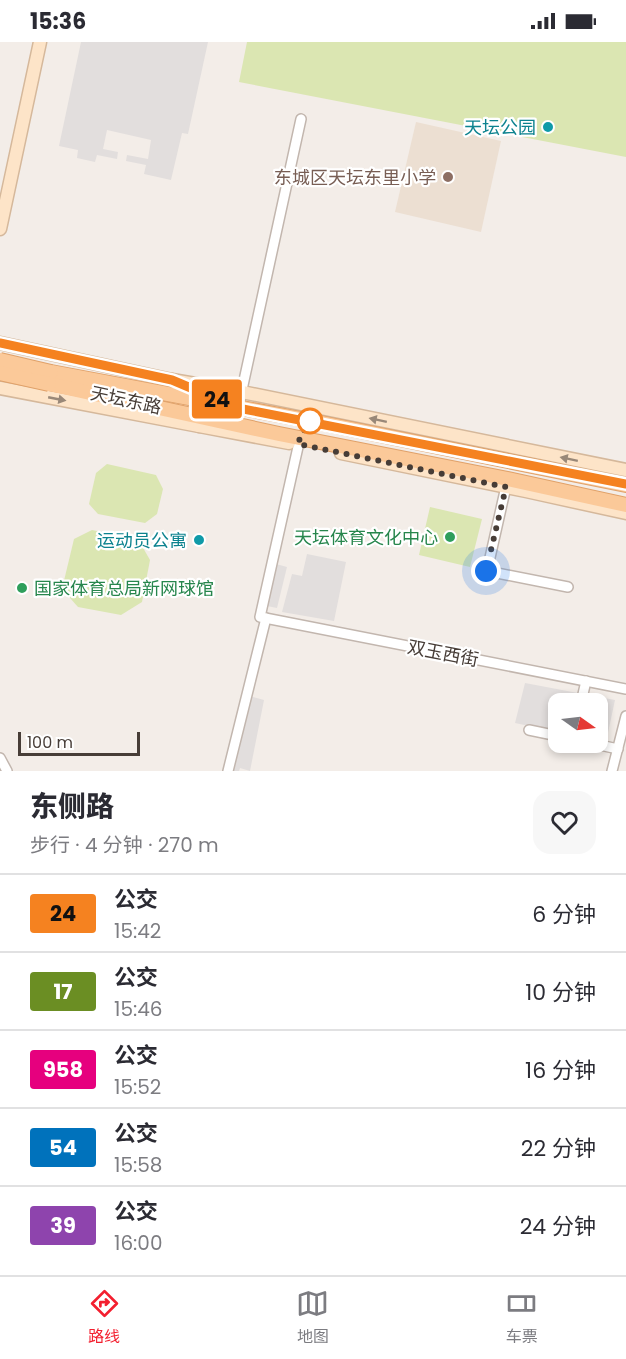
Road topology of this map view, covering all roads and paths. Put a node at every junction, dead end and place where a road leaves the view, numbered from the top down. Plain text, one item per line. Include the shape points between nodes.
1 (40, 42) edge
2 (301, 119) dead end
3 (0, 229) edge
4 (5, 344) edge
5 (0, 360) edge
6 (0, 373) edge
7 (50, 378) junction
8 (172, 380) junction
9 (0, 388) edge
10 (242, 392) junction
11 (238, 408) junction
12 (199, 426) junction
13 (248, 426) junction
14 (299, 441) junction
15 (626, 470) edge
16 (507, 483) junction
17 (626, 484) edge
18 (626, 505) edge
19 (626, 513) edge
20 (568, 587) dead end
21 (263, 618) junction
22 (586, 681) junction
23 (626, 689) edge
24 (583, 693) edge
25 (626, 716) edge
26 (529, 730) dead end
27 (548, 734) edge
28 (608, 747) edge
29 (618, 749) junction
30 (0, 758) edge
31 (7, 771) edge
32 (228, 771) edge
33 (612, 771) edge

1 - 3 street
2 - 10 street
4 - 8 street
4 - 9 street
5 - 7 main road, bridge
6 - 7 main road, bridge
7 - 11 main road, 天坛东路
7 - 13 main road, 天坛东路
8 - 10 street
8 - 11 street
9 -> 12 street
10 - 11 street
15 -> 10 street
11 - 17 main road, 天坛东路
12 - 13 street
12 - 14 street
13 - 14 main road, 天坛东路
14 - 16 main road, 天坛东路
14 - 21 street
16 - 18 main road, 天坛东路
16 - 19 street
16 - 20 street via 486,571
21 - 22 street, 双玉西街
21 - 32 street
22 - 23 street, 双玉西街
22 - 24 street
25 - 29 street
26 - 27 street
28 - 29 street
29 - 33 street
30 - 31 street

